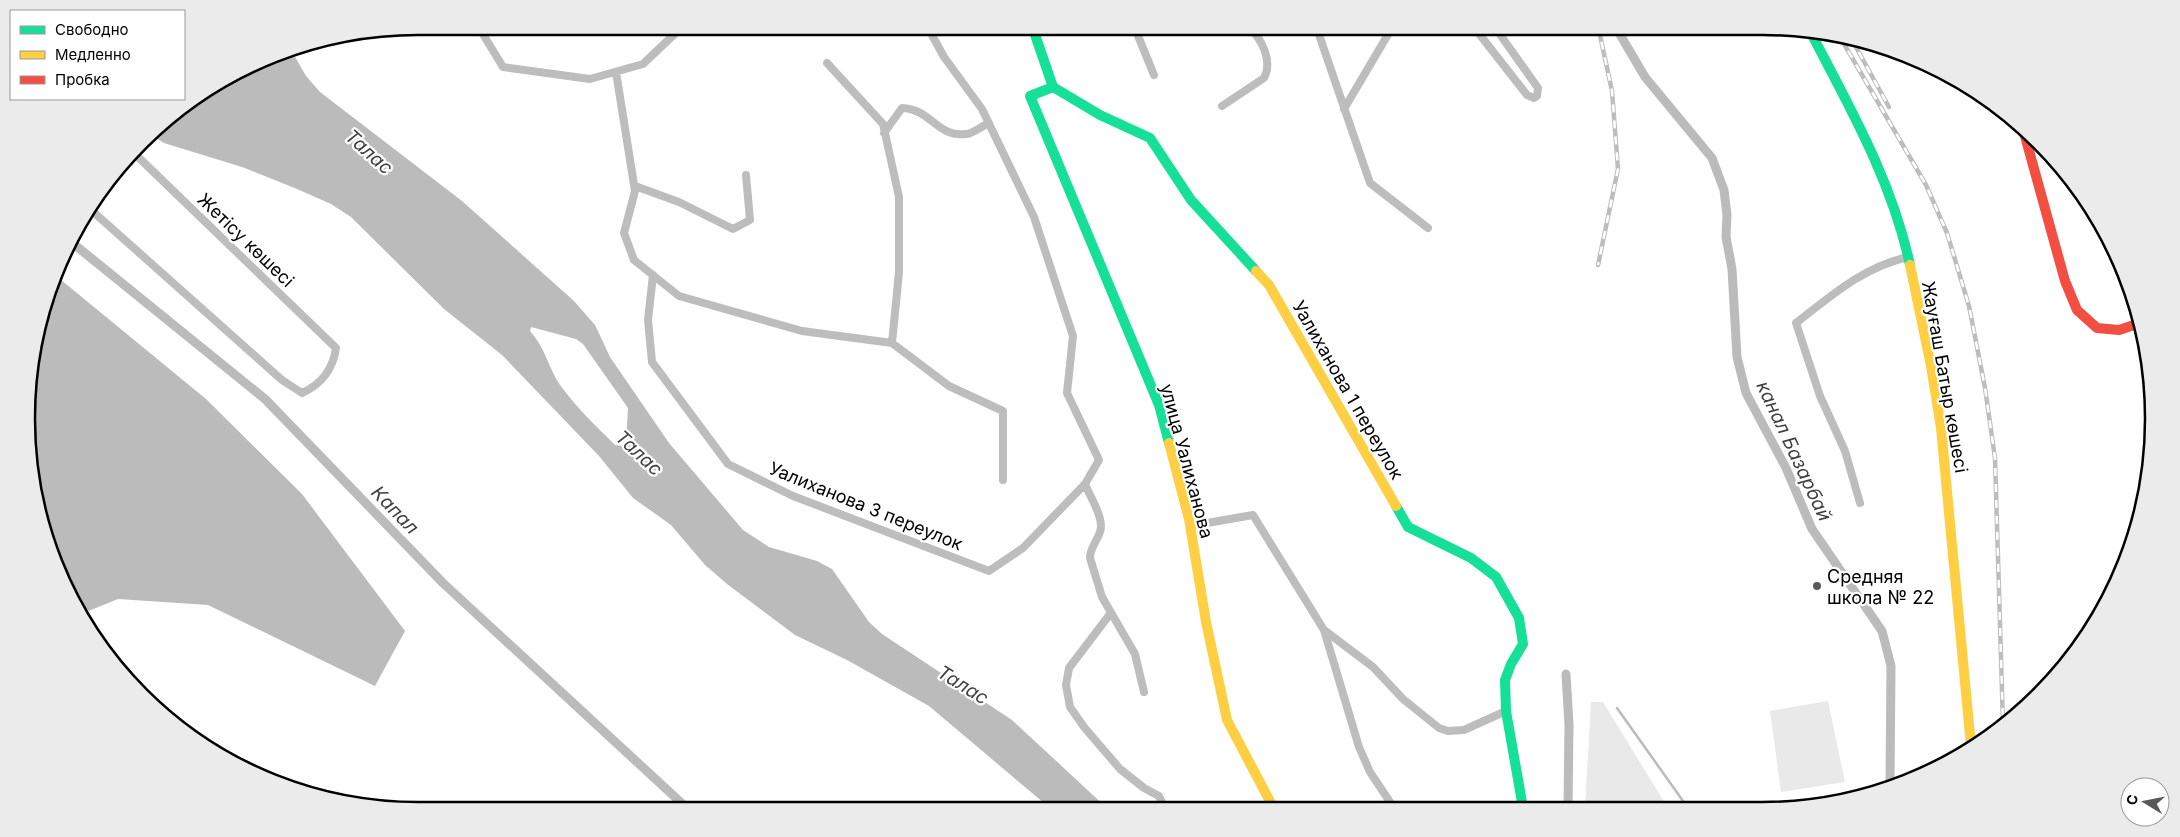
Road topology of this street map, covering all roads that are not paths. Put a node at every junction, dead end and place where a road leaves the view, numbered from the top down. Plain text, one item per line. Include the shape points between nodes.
1 (483, 35) edge
2 (674, 35) edge
3 (932, 35) edge
4 (1035, 35) edge
5 (1138, 35) edge
6 (1256, 35) edge
7 (1319, 35) edge
8 (1388, 35) edge
9 (1480, 35) edge
10 (1500, 35) edge
11 (1814, 38) edge
12 (1507, 44) junction
13 (1494, 52) junction
14 (827, 63) dead end
15 (616, 72) junction
16 (1154, 75) dead end
17 (1053, 87) junction
18 (1222, 106) dead end
19 (1344, 109) junction
20 (989, 123) junction
21 (884, 133) junction
22 (2028, 142) edge
23 (138, 157) edge
24 (746, 175) dead end
25 (634, 186) junction
26 (95, 213) edge
27 (1428, 228) dead end
28 (1908, 257) junction
29 (653, 275) junction
30 (2133, 325) edge
31 (892, 343) junction
32 (1003, 480) dead end
33 (1085, 484) junction
34 (1860, 503) dead end
35 (1190, 526) junction
36 (1110, 614) junction
37 (1324, 630) junction
38 (1144, 692) dead end
39 (1506, 711) junction
40 (1970, 740) edge
41 (1162, 802) edge
42 (1270, 802) edge
43 (1390, 802) edge
44 (1522, 802) edge

1 - 15 street via 503,67 590,79
2 - 15 street via 643,64
3 - 20 street
4 - 17 street
5 - 16 street
6 - 18 street via 1268,59 1264,78
7 - 19 street
8 - 19 street
9 - 13 street
10 - 12 street
11 - 28 street, Жауғаш Батыр көшесі via 1881,174
12 - 13 street
12 - 13 street via 1538,88 1534,98 1527,95
14 - 21 street via 882,124
15 - 25 street
17 - 35 street, улица Уалиханова via 1030,96 1160,404
17 - 39 street, Уалиханова 1 переулок via 1100,115 1150,138 1191,200 1269,285 1408,527 1471,558 1496,577 1519,618 1523,644 1505,680
19 - 27 street via 1370,183
20 - 21 street via 968,134 946,132 916,109 902,108
20 - 33 street via 1034,217 1074,336 1066,393 1099,460
21 - 31 street via 899,197 899,272
22 - 30 street via 2065,280 2077,310 2097,328 2119,330
23 - 26 street, Жетісу көшесі via 336,348 328,372 316,387 302,393 282,380
24 - 25 street via 750,220 733,229 679,202
25 - 29 street via 636,191 624,233 634,260
28 - 34 street via 1884,262 1848,282 1796,323 1820,396 1845,451
28 - 40 street, Жауғаш Батыр көшесі via 1941,428
29 - 31 street via 679,296 802,331
29 - 33 street, Уалиханова 3 переулок via 648,320 652,362 728,464 792,496 989,571 1023,548
31 - 32 street via 949,386 1002,411
33 - 36 street via 1101,522 1090,558
35 - 37 street via 1253,515
35 - 42 street, улица Уалиханова via 1227,720
36 - 38 street via 1135,654
36 - 41 street via 1069,668 1066,685 1070,706 1120,768 1159,796
37 - 39 street via 1374,667 1403,698 1440,728 1464,730
37 - 43 street via 1359,748
39 - 44 street, Уалиханова 1 переулок

